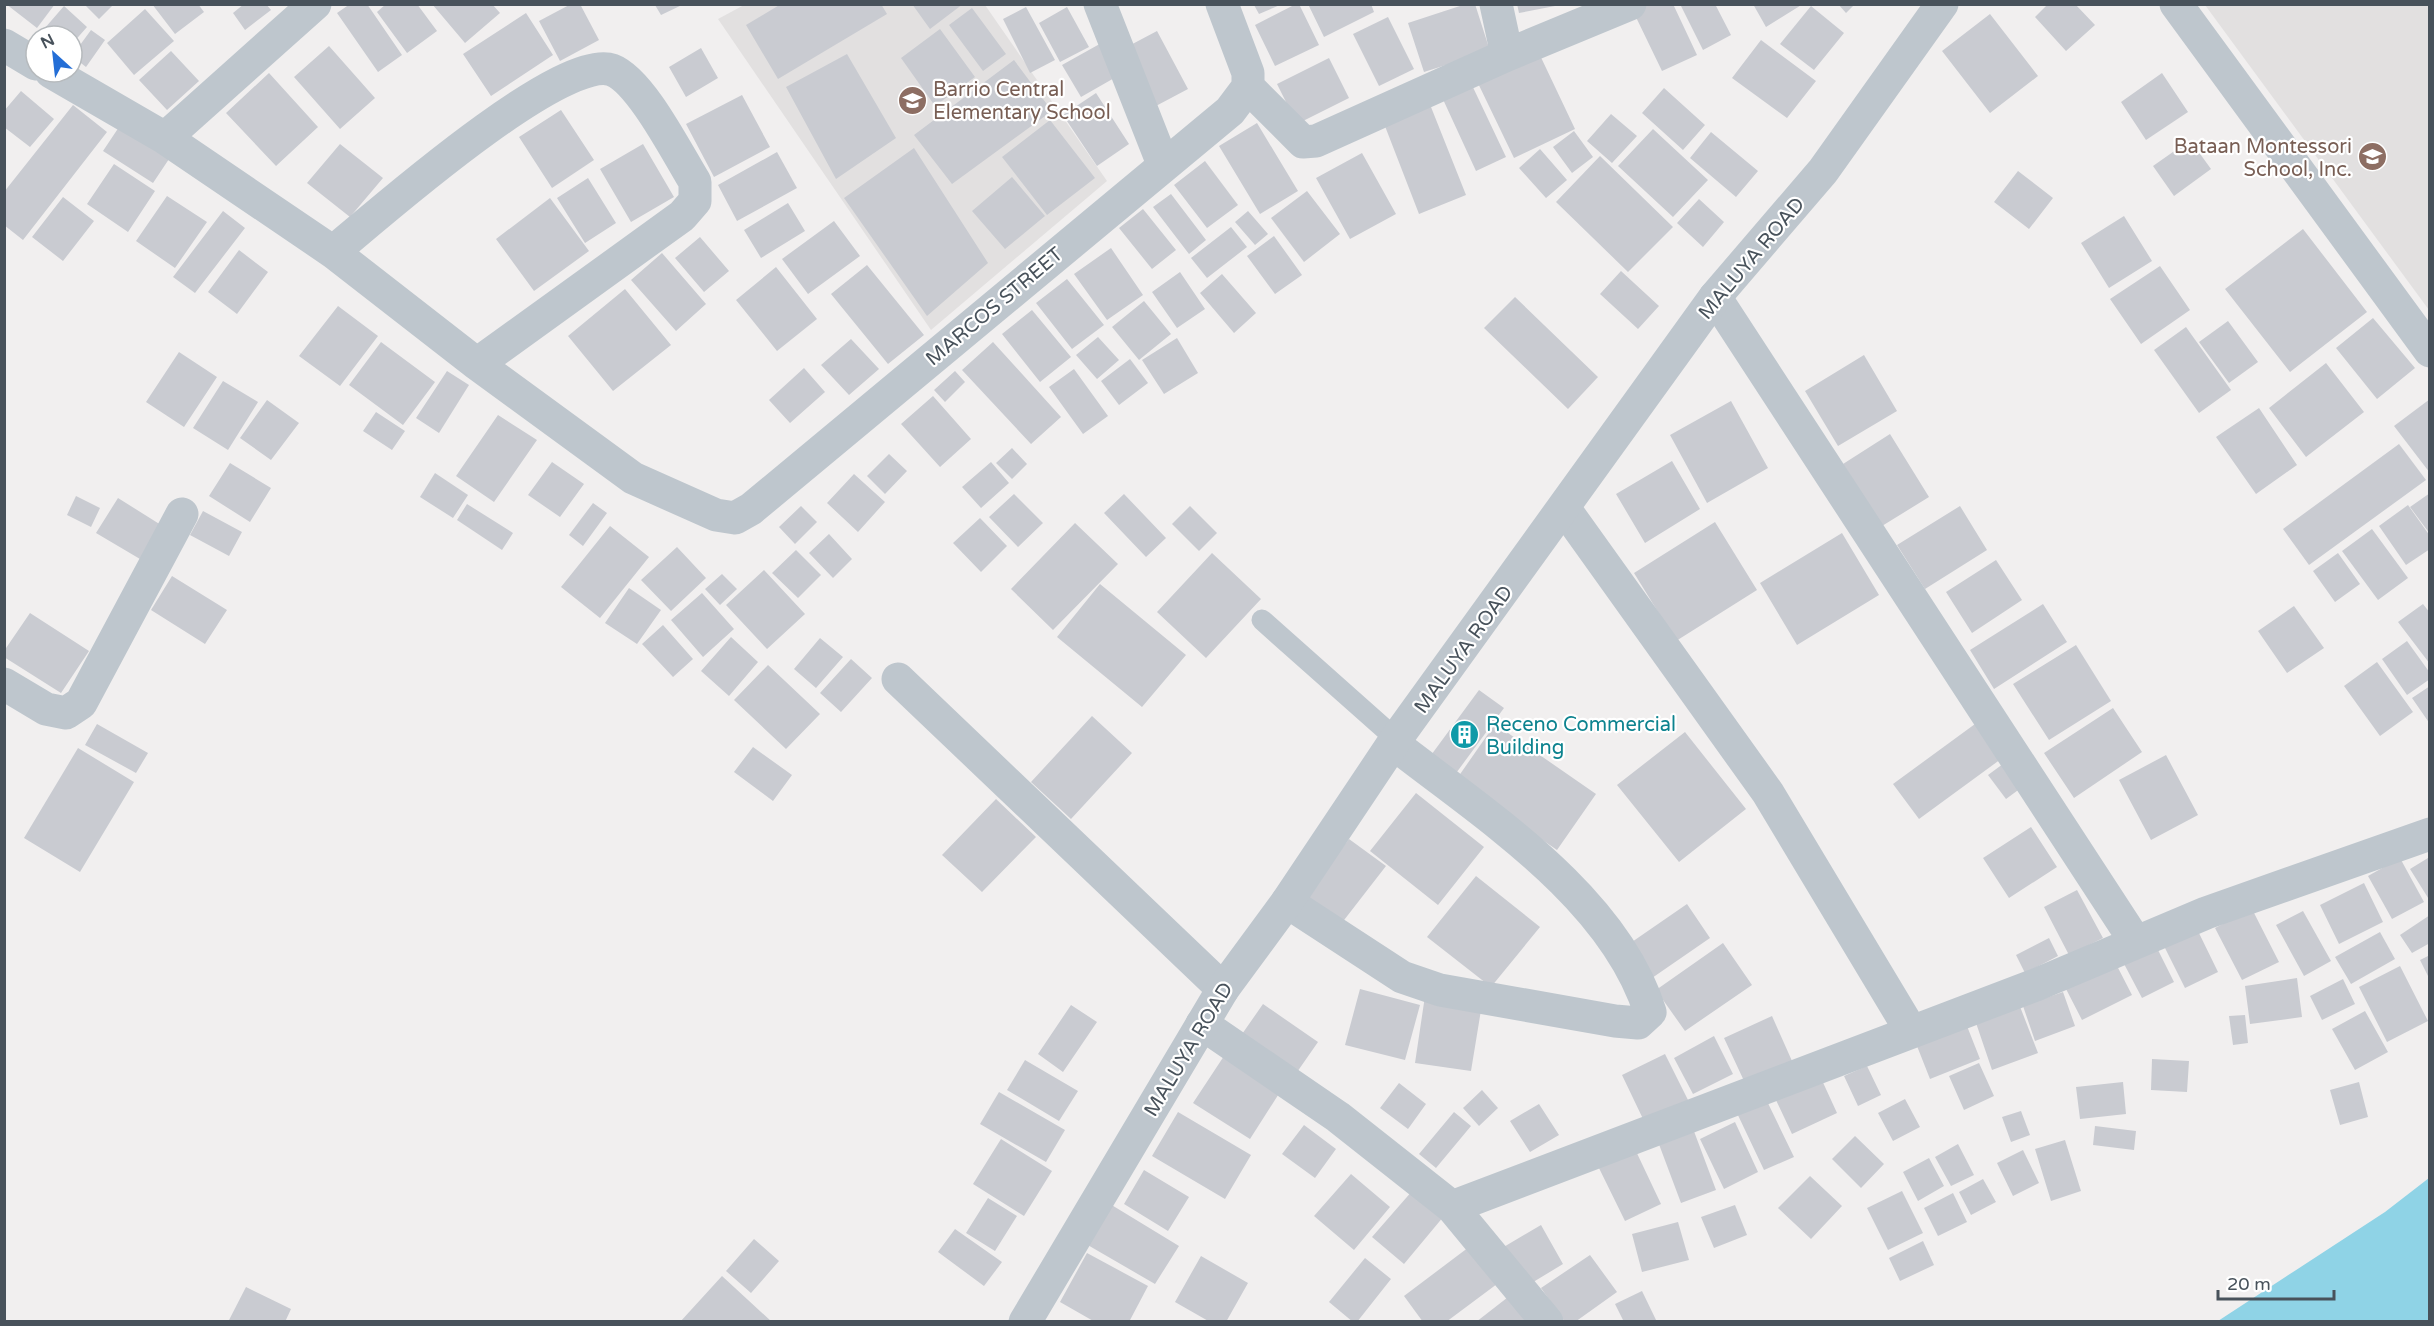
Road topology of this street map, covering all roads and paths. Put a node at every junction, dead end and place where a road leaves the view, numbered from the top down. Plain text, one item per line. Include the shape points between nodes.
1 (315, 4) edge
2 (1100, 4) edge
3 (1222, 4) edge
4 (1496, 4) edge
5 (1630, 4) edge
6 (1942, 4) edge
7 (2176, 4) edge
8 (4, 45) edge
9 (1507, 55) junction
10 (24, 57) edge
11 (72, 84) edge
12 (1248, 87) junction
13 (165, 138) junction
14 (1163, 164) junction
15 (333, 252) junction
16 (1715, 297) junction
17 (2430, 351) edge
18 (477, 364) junction
19 (1564, 508) junction
20 (182, 514) dead end
21 (1262, 620) dead end
22 (898, 679) dead end
23 (4, 684) edge
24 (1395, 742) junction
25 (2430, 834) edge
26 (1287, 902) junction
27 (2135, 941) junction
28 (1223, 988) junction
29 (1202, 1024) junction
30 (1911, 1031) junction
31 (1452, 1207) junction
32 (1025, 1322) edge
33 (1547, 1322) edge

1 - 13 street
2 - 14 street
3 - 12 street via 1248,73
4 - 9 street
5 - 9 street
6 - 16 street, MALUYA ROAD via 1823,171
7 - 17 street
8 - 10 street
9 - 12 street via 1316,141 1303,142
11 - 13 street
12 - 14 street, MARCOS STREET via 1230,111
13 - 15 street
14 - 18 street, MARCOS STREET via 751,509 735,518 716,515 633,478
15 - 18 street
15 - 18 street via 463,143 576,74 610,69 633,83 695,182 695,201 682,216
16 - 19 street, MALUYA ROAD
16 - 27 street
19 - 24 street, MALUYA ROAD
19 - 30 street via 1768,793
20 - 23 street via 81,704 66,713 46,709
21 - 24 lane
22 - 28 street
24 - 26 street, MALUYA ROAD
24 - 26 street via 1559,874 1611,938 1642,988 1650,1012 1638,1023 1615,1021 1440,990 1402,977
25 - 27 street
26 - 28 street, MALUYA ROAD
27 - 30 street via 2038,984
28 - 29 street, MALUYA ROAD
29 - 31 street via 1338,1117
29 - 32 street, MALUYA ROAD
30 - 31 street
31 - 33 street

